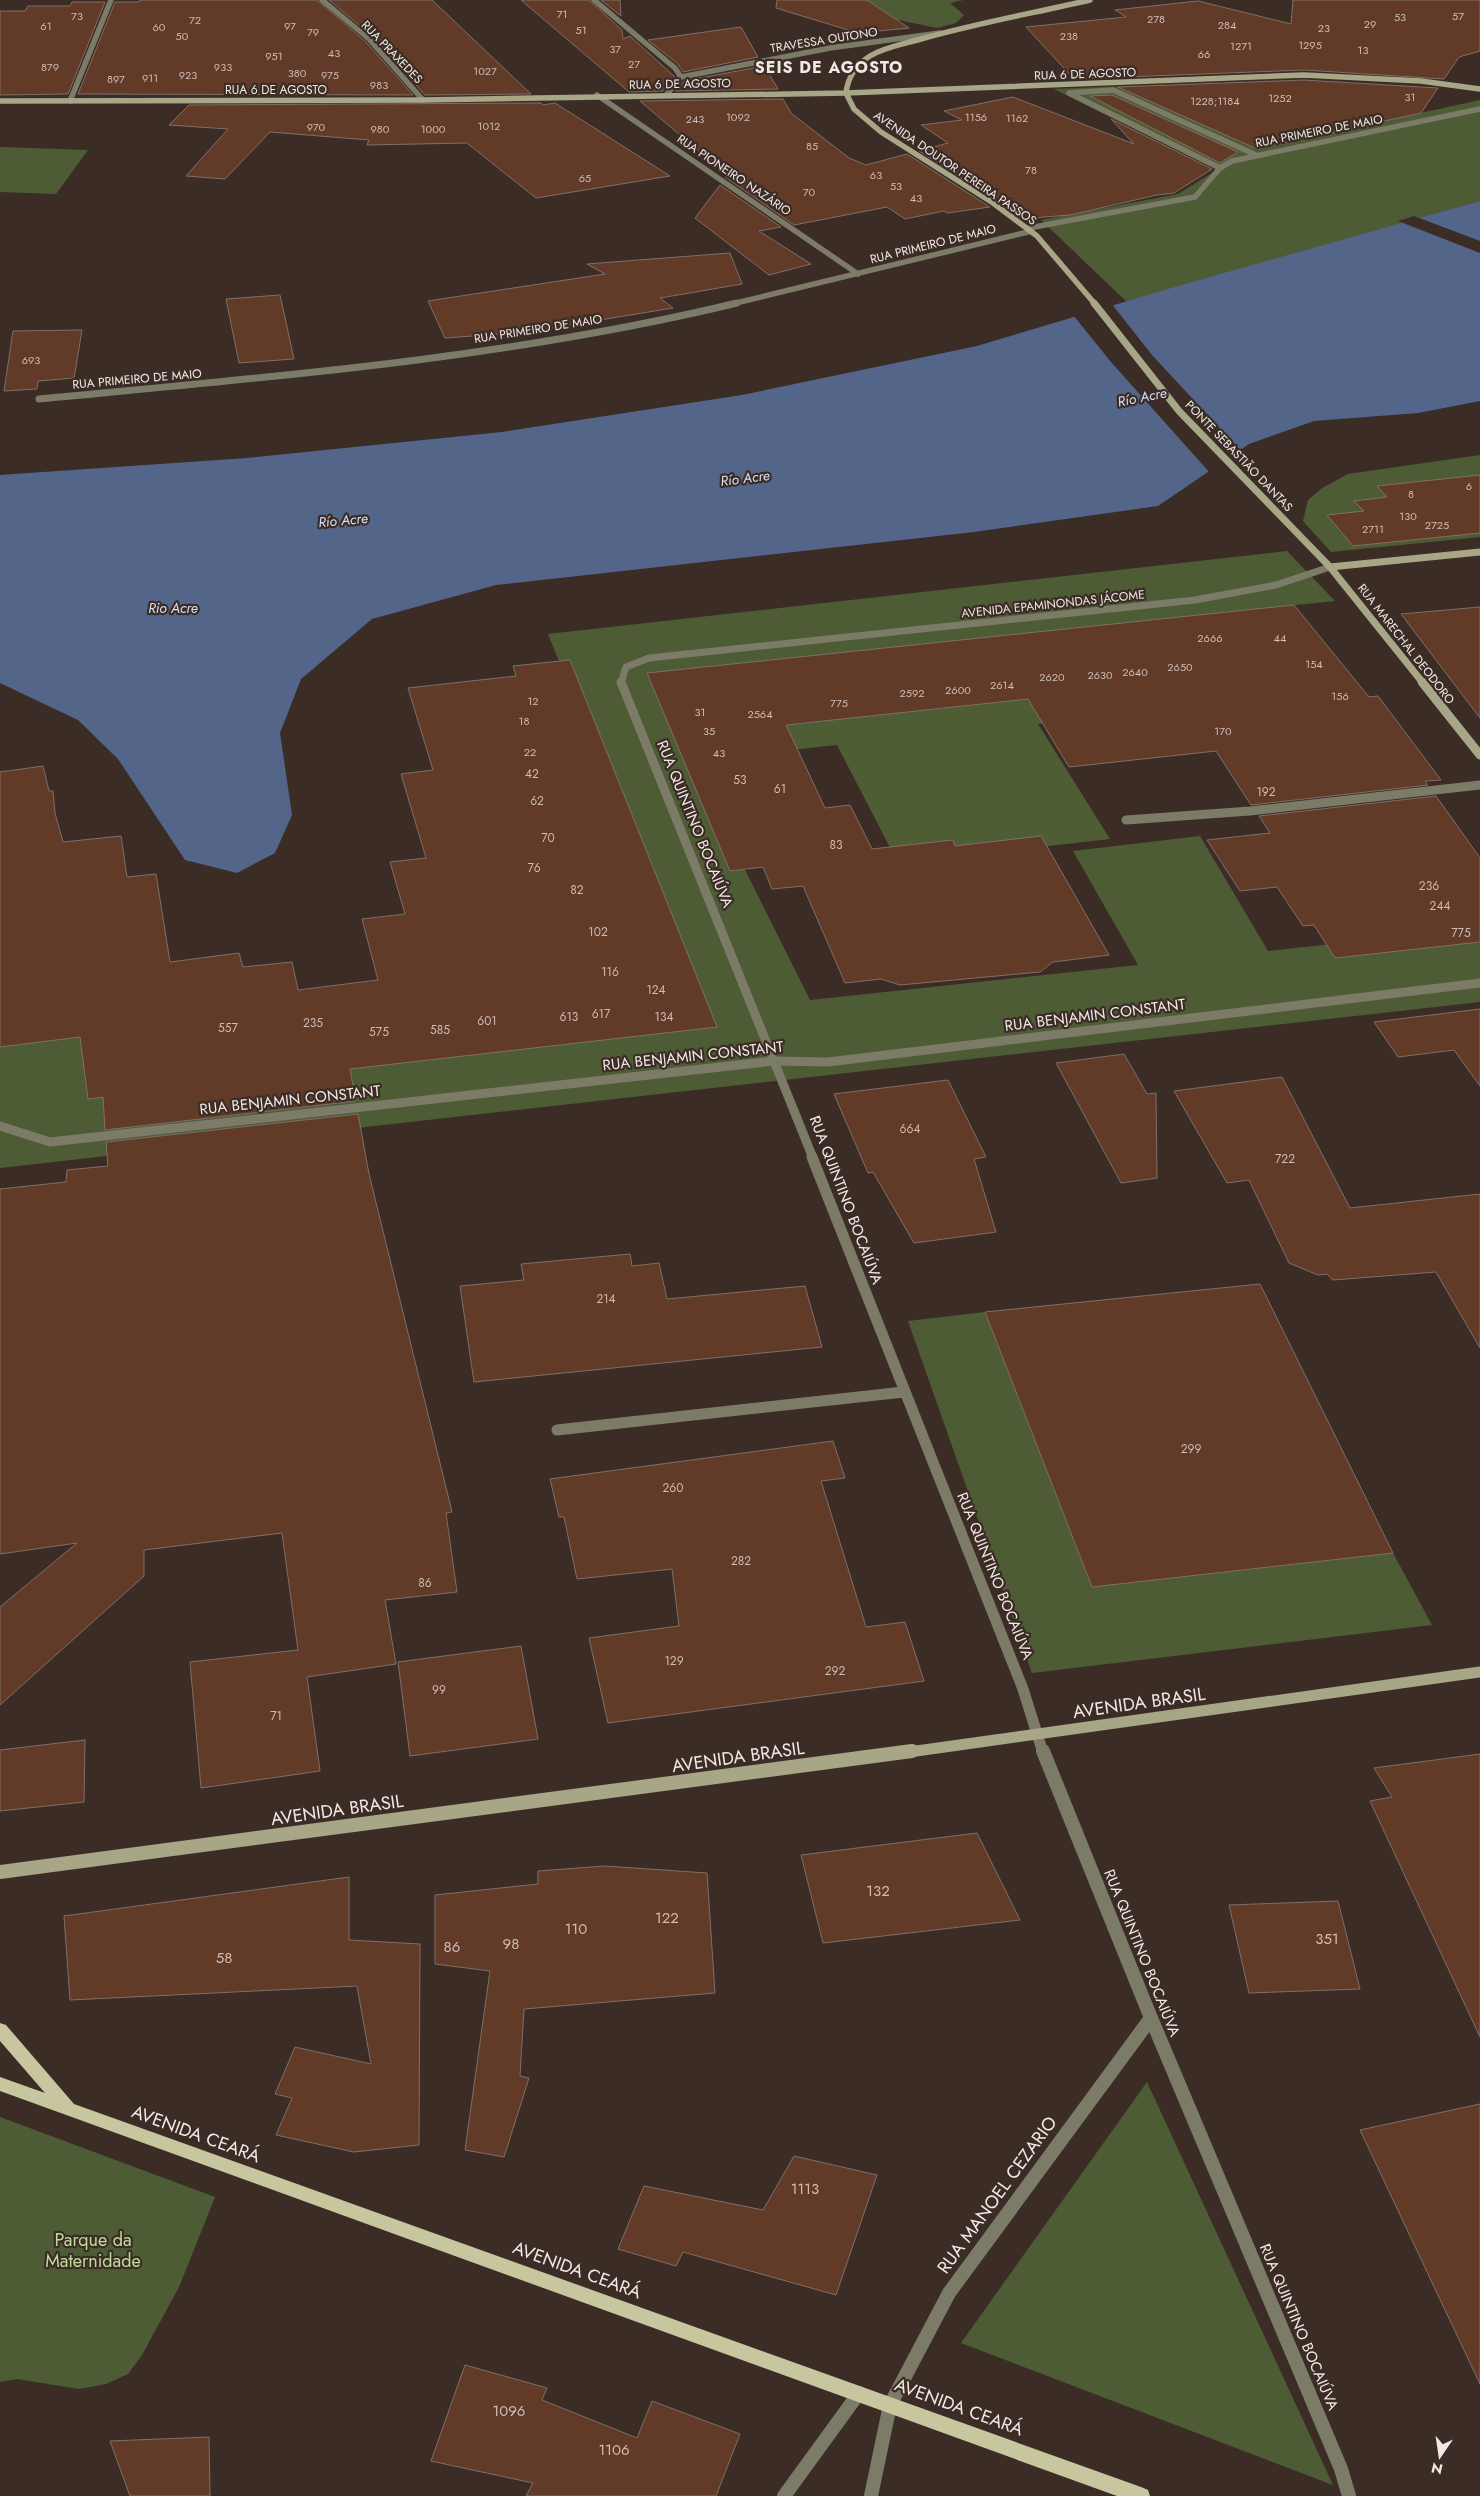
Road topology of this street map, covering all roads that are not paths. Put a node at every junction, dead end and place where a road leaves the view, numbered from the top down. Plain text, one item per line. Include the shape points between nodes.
1 (111, 0) edge
2 (322, 0) edge
3 (594, 0) edge
4 (1090, 0) edge
5 (941, 32) junction
6 (681, 77) junction
7 (1480, 89) edge
8 (846, 93) junction
9 (668, 94) junction
10 (597, 95) junction
11 (0, 100) edge
12 (423, 100) junction
13 (70, 101) junction
14 (1480, 109) edge
15 (1256, 155) junction
16 (1220, 168) junction
17 (1032, 232) junction
18 (858, 274) junction
19 (39, 399) dead end
20 (1313, 549) joint
21 (1480, 552) edge
22 (1330, 567) junction
23 (626, 667) joint
24 (1480, 755) edge
25 (1480, 785) edge
26 (1126, 820) dead end
27 (1480, 983) edge
28 (774, 1061) junction
29 (0, 1126) edge
30 (904, 1392) junction
31 (557, 1430) dead end
32 (1480, 1672) edge
33 (1036, 1735) junction
34 (0, 1872) edge
35 (1151, 2018) junction
36 (0, 2030) edge
37 (0, 2084) edge
38 (69, 2109) junction
39 (860, 2393) junction
40 (890, 2405) junction
41 (784, 2496) edge
42 (871, 2496) edge
43 (1140, 2496) edge
44 (1349, 2496) edge

1 - 13 street
2 - 12 street, RUA PRAXEDES via 368,39
3 - 6 street via 675,68
4 - 5 main road
5 - 6 street, TRAVESSA OUTONO
5 - 8 main road via 866,58 847,80
6 - 9 street
7 - 8 main road, RUA 6 DE AGOSTO via 1421,81 1304,75
8 - 9 main road, RUA 6 DE AGOSTO
8 - 17 main road, AVENIDA DOUTOR PEREIRA PASSOS via 854,110 881,132
9 - 10 main road, RUA 6 DE AGOSTO
10 - 12 main road, RUA 6 DE AGOSTO
10 - 18 street, RUA PIONEIRO NAZÁRIO
11 - 13 main road, RUA 6 DE AGOSTO
12 - 13 main road, RUA 6 DE AGOSTO
14 - 15 street, RUA PRIMEIRO DE MAIO
15 - 16 street, RUA PRIMEIRO DE MAIO via 1232,161
15 - 16 street via 1113,90 1069,93
16 - 17 street, RUA PRIMEIRO DE MAIO via 1195,197
17 - 18 street, RUA PRIMEIRO DE MAIO
17 - 20 main road, PONTE SEBASTIÃO DANTAS via 1094,302 1179,411
18 - 19 street, RUA PRIMEIRO DE MAIO via 661,321 471,351 252,379
20 - 22 main road, RUA MARECHAL DEODORO
21 - 22 main road, AVENIDA EPAMINONDAS JÁCOME
22 - 23 street, AVENIDA EPAMINONDAS JÁCOME via 1276,585 1194,600 649,658
22 - 24 main road, RUA MARECHAL DEODORO
23 - 28 street, RUA QUINTINO BOCAIÚVA via 620,683
25 - 26 street via 1250,811
27 - 28 street, RUA BENJAMIN CONSTANT via 828,1062
28 - 29 street, RUA BENJAMIN CONSTANT via 50,1142
28 - 30 street, RUA QUINTINO BOCAIÚVA
30 - 31 street
30 - 33 street, RUA QUINTINO BOCAIÚVA via 1023,1689
32 - 33 main road, AVENIDA BRASIL
33 - 34 main road, AVENIDA BRASIL
33 - 35 street, RUA QUINTINO BOCAIÚVA
35 - 40 street, RUA MANOEL CEZARIO via 949,2293
35 - 44 street, RUA QUINTINO BOCAIÚVA via 1341,2469
36 - 38 main road
37 - 38 main road, AVENIDA CEARÁ
38 - 39 main road, AVENIDA CEARÁ
39 - 40 main road, AVENIDA CEARÁ
39 - 41 street
40 - 42 street, RUA MANOEL CEZARIO
40 - 43 main road, AVENIDA CEARÁ

